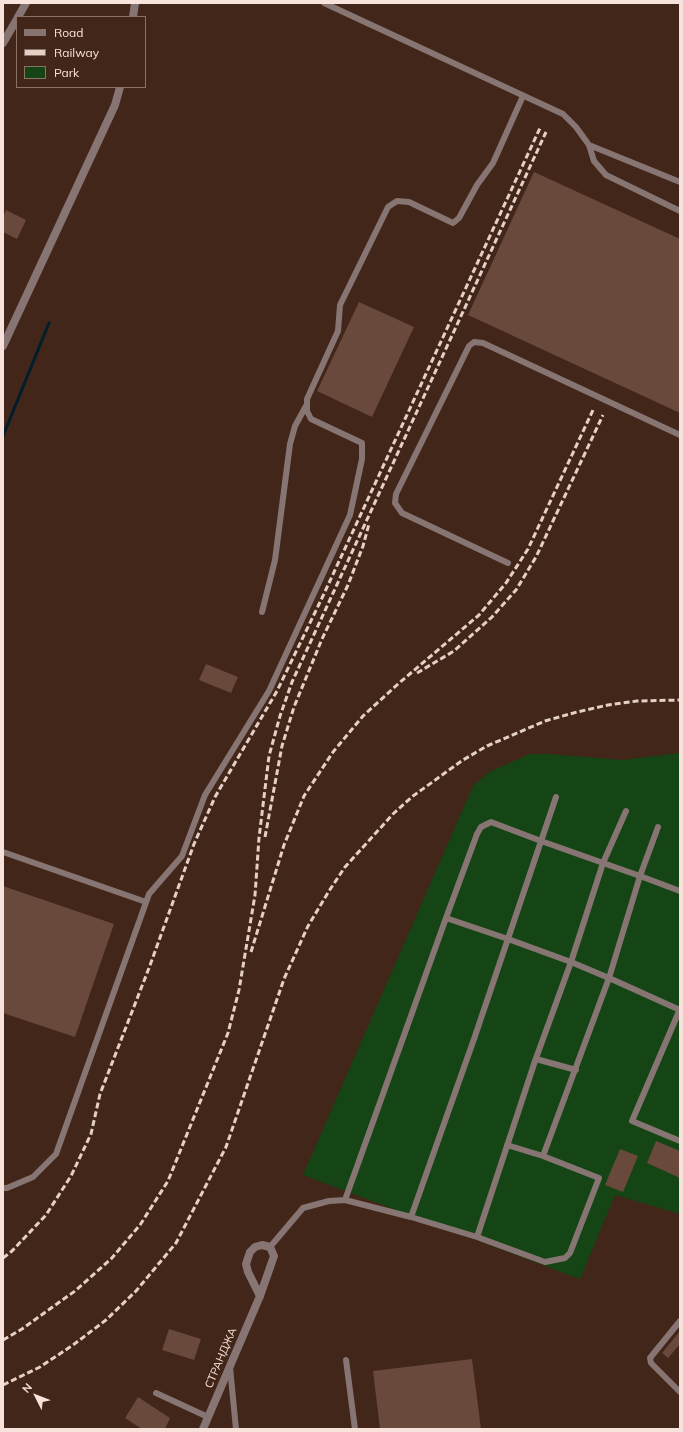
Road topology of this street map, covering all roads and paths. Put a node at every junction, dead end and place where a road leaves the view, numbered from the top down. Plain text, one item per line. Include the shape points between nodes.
1 (26, 3) edge
2 (135, 3) edge
3 (324, 3) edge
4 (19, 16) edge
5 (133, 16) edge
6 (16, 21) edge
7 (3, 43) edge
8 (120, 88) edge
9 (523, 96) junction
10 (589, 144) junction
11 (680, 182) edge
12 (680, 211) edge
13 (3, 346) edge
14 (307, 405) junction
15 (680, 435) edge
16 (508, 563) dead end
17 (262, 612) dead end
18 (556, 797) dead end
19 (626, 811) dead end
20 (658, 826) dead end
21 (541, 841) junction
22 (3, 852) edge
23 (603, 862) junction
24 (640, 876) junction
25 (680, 892) edge
26 (146, 902) junction
27 (446, 918) junction
28 (508, 939) junction
29 (571, 962) junction
30 (609, 978) junction
31 (680, 1010) edge
32 (536, 1059) junction
33 (576, 1070) junction
34 (680, 1141) edge
35 (507, 1145) junction
36 (543, 1156) junction
37 (3, 1188) edge
38 (345, 1200) junction
39 (410, 1218) junction
40 (477, 1237) junction
41 (270, 1247) junction
42 (260, 1296) junction
43 (680, 1321) edge
44 (346, 1360) dead end
45 (230, 1364) junction
46 (680, 1392) edge
47 (156, 1393) dead end
48 (208, 1417) junction
49 (203, 1429) edge
50 (236, 1429) edge
51 (355, 1429) edge

1 - 4 street
2 - 5 street
3 - 9 lane
6 - 7 street
8 - 13 street via 115,105
9 - 10 lane via 563,114
9 - 14 lane via 493,163 477,184 459,218 453,222 409,202 397,201 388,207 340,305 338,330 307,399
10 - 11 lane
10 - 12 lane via 594,161 606,175
14 - 17 lane via 295,426 290,444 274,560
14 - 26 lane via 311,419 362,443 362,459 350,515 269,691 206,795 182,856 149,894
15 - 16 lane via 483,343 474,342 469,346 413,458 396,494 395,503 402,512
18 - 21 lane
19 - 23 lane
20 - 24 lane
21 - 23 lane
21 - 27 lane via 491,822 482,827 477,834
21 - 28 lane
22 - 26 lane
23 - 24 lane
23 - 29 lane
24 - 25 lane
24 - 30 lane
26 - 37 lane via 56,1154 33,1177
27 - 28 lane
27 - 38 lane
28 - 29 lane
28 - 39 lane
29 - 30 lane
29 - 32 lane
30 - 31 lane
30 - 33 lane
31 - 34 lane via 632,1121
32 - 33 lane
32 - 35 lane
33 - 36 lane
35 - 36 lane
35 - 40 lane
36 - 40 lane via 600,1178 570,1254 565,1258 545,1262
38 - 39 lane
38 - 41 lane via 329,1201 303,1208
39 - 40 lane
41 - 42 street, СТРАНДЖА via 274,1256
41 - 42 street via 262,1245 255,1248 250,1252 246,1264
42 - 45 street, СТРАНДЖА
43 - 46 lane via 650,1358 651,1363
44 - 51 lane
45 - 48 street, СТРАНДЖА
45 - 50 lane
47 - 48 lane
48 - 49 street, СТРАНДЖА

